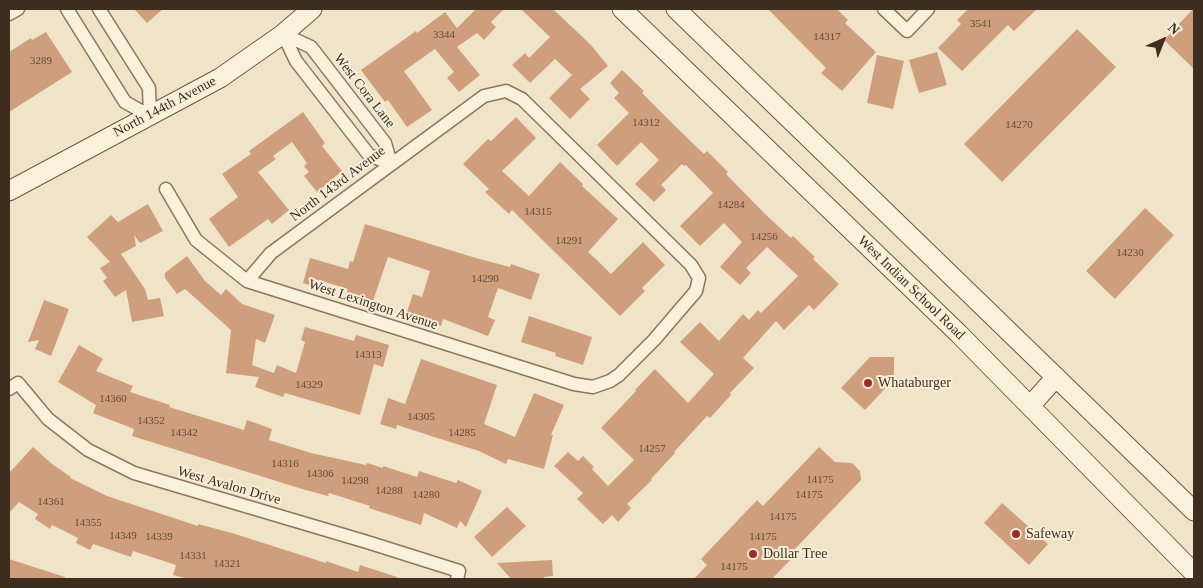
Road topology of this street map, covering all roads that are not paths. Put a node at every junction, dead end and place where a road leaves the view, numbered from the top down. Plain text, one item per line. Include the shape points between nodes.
1 (18, 9) edge
2 (67, 9) edge
3 (99, 9) edge
4 (312, 9) edge
5 (622, 9) edge
6 (676, 9) edge
7 (884, 9) edge
8 (928, 9) edge
9 (9, 14) edge
10 (283, 34) junction
11 (150, 116) junction
12 (391, 164) junction
13 (166, 189) dead end
14 (9, 191) edge
15 (246, 281) junction
16 (1056, 377) junction
17 (610, 381) joint
18 (13, 386) edge
19 (1030, 406) junction
20 (1194, 511) edge
21 (1194, 573) edge
22 (458, 575) edge

1 - 9 street
2 - 11 street via 124,102
3 - 11 street via 149,88
4 - 10 main road, North 144th Avenue
5 - 19 main road, West Indian School Road
6 - 16 main road
7 - 8 street via 907,31
10 - 11 main road, North 144th Avenue via 220,78
10 - 12 street via 296,61 369,155
10 - 12 street, West Cora Lane via 311,47 385,143
11 - 14 main road, North 144th Avenue
12 - 15 street, North 143rd Avenue via 271,253
12 - 17 street, North 143rd Avenue via 484,96 506,91 522,99 691,265 699,278 696,291 654,340
13 - 15 street, West Lexington Avenue via 196,240
15 - 17 street, West Lexington Avenue via 574,384 593,387
16 - 19 main road
16 - 20 main road
18 - 22 street, West Avalon Drive via 48,420 88,450 134,474 367,542
19 - 21 main road, West Indian School Road

